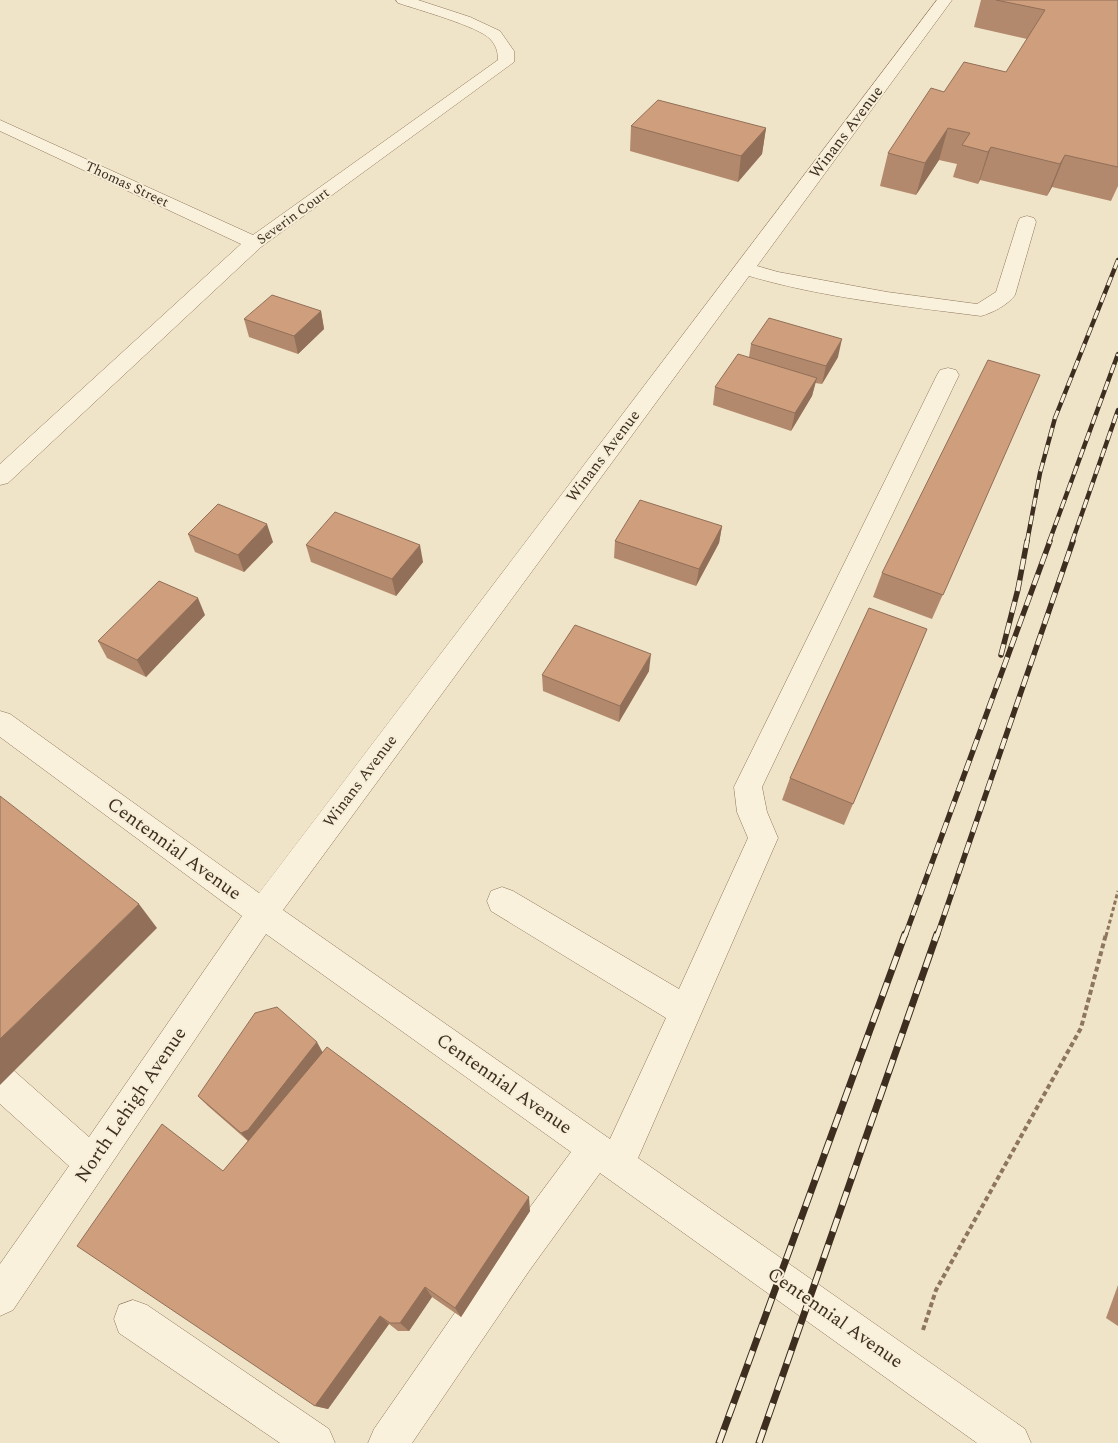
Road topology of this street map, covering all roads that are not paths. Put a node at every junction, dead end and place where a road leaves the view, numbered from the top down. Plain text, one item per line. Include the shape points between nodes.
1 (403, 0) edge
2 (945, 0) edge
3 (0, 125) edge
4 (1027, 222) dead end
5 (254, 243) junction
6 (744, 268) junction
7 (948, 375) dead end
8 (0, 477) edge
9 (0, 722) edge
10 (502, 901) dead end
11 (262, 913) junction
12 (685, 1012) junction
13 (0, 1081) edge
14 (606, 1156) junction
15 (92, 1162) junction
16 (0, 1297) edge
17 (133, 1319) edge
18 (315, 1443) edge
19 (388, 1443) edge
20 (1011, 1443) edge

1 - 5 street, Severin Court via 465,20 495,34 506,51 506,62
2 - 6 street, Winans Avenue
3 - 5 street, Thomas Street
4 - 6 street via 1005,295 981,310 887,298
5 - 8 street, Severin Court
6 - 11 street, Winans Avenue
7 - 12 street via 748,787 752,812 763,838
9 - 11 street, Centennial Avenue
10 - 12 street
11 - 14 street, Centennial Avenue
11 - 15 street, North Lehigh Avenue
12 - 14 street
13 - 15 street
14 - 19 street via 510,1266
14 - 20 street, Centennial Avenue
15 - 16 street, North Lehigh Avenue
17 - 18 street

